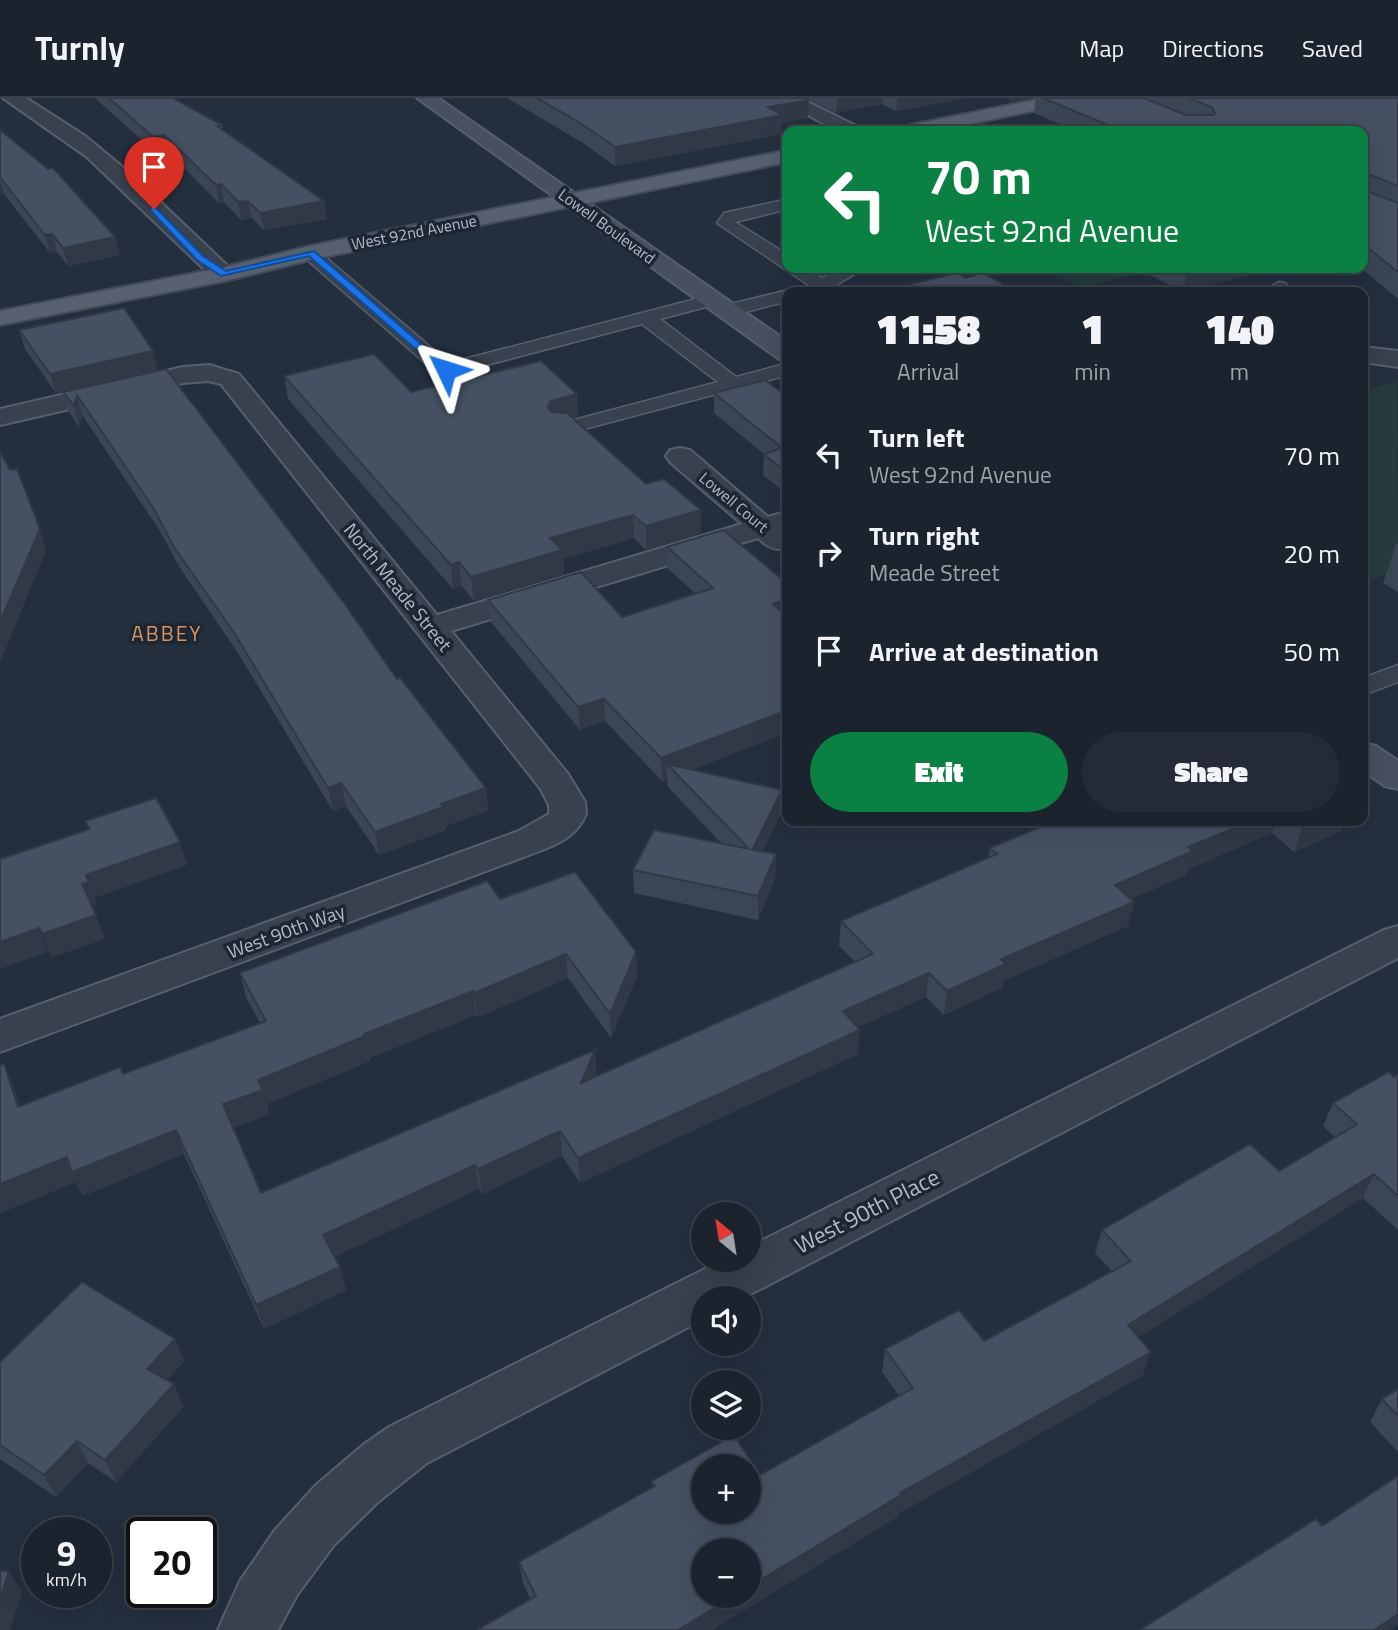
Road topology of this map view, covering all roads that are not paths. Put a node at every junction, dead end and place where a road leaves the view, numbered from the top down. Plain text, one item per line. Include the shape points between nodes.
1 (12, 98) edge
2 (426, 98) edge
3 (786, 98) edge
4 (1071, 98) edge
5 (841, 126) edge
6 (934, 126) edge
7 (782, 157) edge
8 (570, 201) junction
9 (782, 205) edge
10 (310, 253) junction
11 (782, 260) edge
12 (802, 273) edge
13 (846, 273) edge
14 (225, 274) junction
15 (824, 287) edge
16 (829, 287) edge
17 (782, 296) edge
18 (719, 306) junction
19 (0, 318) edge
20 (646, 318) junction
21 (782, 350) edge
22 (1368, 355) edge
23 (1398, 359) edge
24 (782, 370) edge
25 (732, 383) junction
26 (0, 417) edge
27 (562, 429) edge
28 (680, 456) dead end
29 (776, 524) edge
30 (430, 627) junction
31 (1398, 673) edge
32 (1368, 685) edge
33 (1368, 757) edge
34 (1398, 778) edge
35 (567, 817) joint
36 (1398, 940) edge
37 (0, 1036) edge
38 (247, 1630) edge

1 - 14 street via 70,134 139,193 200,258
2 - 8 street, Lowell Boulevard
3 - 5 street
4 - 6 main road
7 - 8 main road, West 92nd Avenue
8 - 10 main road, West 92nd Avenue
8 - 18 street, Lowell Boulevard
9 - 11 lane via 730,217 725,223
10 - 14 main road, West 92nd Avenue
10 - 20 lane via 446,370
12 - 15 lane
13 - 16 lane
14 - 19 main road, West 92nd Avenue
17 - 18 lane
18 - 20 lane
18 - 21 street, Lowell Boulevard
20 - 25 lane
22 - 23 street
24 - 25 lane
25 - 27 lane
26 - 30 street, North Meade Street via 183,375 209,373 230,379
28 - 29 street, Lowell Court
29 - 30 street
30 - 35 street, North Meade Street via 555,782 569,808
31 - 32 lane
33 - 34 street
35 - 37 street, West 90th Way via 552,832 532,840
36 - 38 street, West 90th Place via 408,1446 370,1472 326,1512 287,1558

